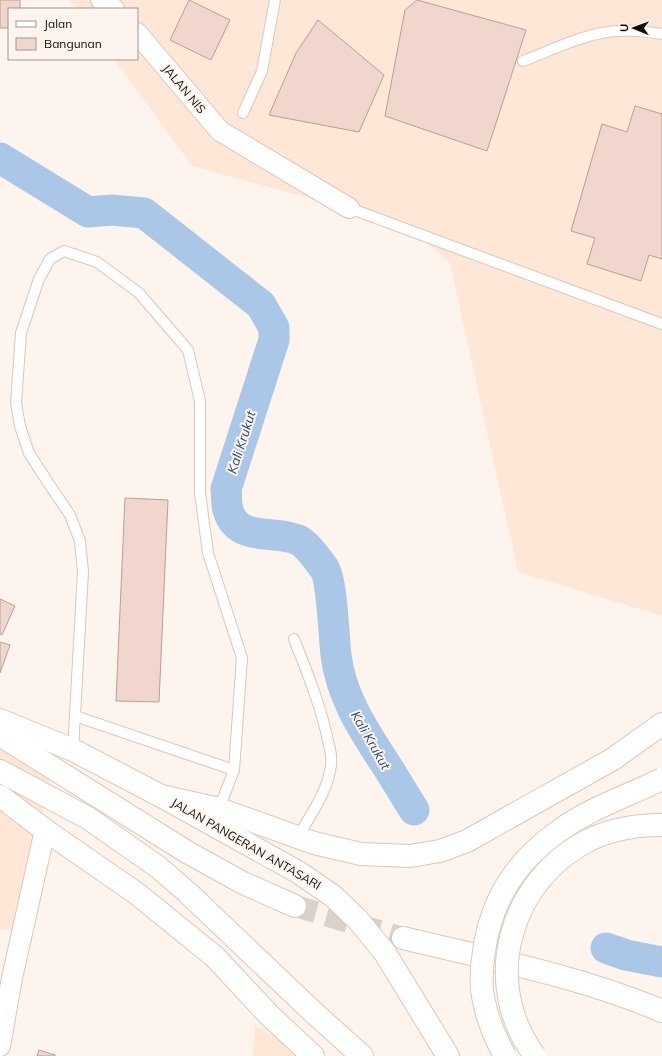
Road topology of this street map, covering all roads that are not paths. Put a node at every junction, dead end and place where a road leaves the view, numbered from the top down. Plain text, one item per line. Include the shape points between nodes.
1 (101, 0) edge
2 (275, 0) edge
3 (113, 8) edge
4 (138, 34) edge
5 (662, 34) edge
6 (523, 61) dead end
7 (243, 113) dead end
8 (349, 208) joint
9 (662, 324) edge
10 (294, 639) dead end
11 (75, 716) junction
12 (0, 720) edge
13 (662, 724) edge
14 (0, 735) edge
15 (73, 750) junction
16 (234, 770) junction
17 (0, 771) edge
18 (662, 779) edge
19 (0, 796) edge
20 (162, 796) junction
21 (220, 809) junction
22 (662, 825) edge
23 (45, 830) junction
24 (298, 837) junction
25 (295, 906) tunnel mouth
26 (404, 938) tunnel mouth
27 (6, 977) edge
28 (662, 1011) edge
29 (0, 1046) edge
30 (313, 1056) edge
31 (362, 1056) edge
32 (448, 1056) edge
33 (505, 1056) edge
34 (534, 1056) edge

1 - 3 street
2 - 7 lane via 262,71
4 - 8 street, JALAN NIS via 220,131
5 - 6 lane via 635,30 593,34
8 - 9 lane
10 - 24 lane via 324,719 331,764 322,795
11 - 15 lane
11 - 16 lane
11 - 16 lane via 83,572 80,541 70,515 29,453 16,403 21,333 38,279 50,259 64,252 97,262 139,293 188,350 200,401 200,493 208,553 242,658
12 - 15 main road, JALAN PANGERAN ANTASARI
13 - 24 main road via 613,759 467,841 440,851 410,856 361,854
14 - 25 main road via 187,852 243,883
15 - 20 main road, JALAN PANGERAN ANTASARI
16 - 21 lane
17 - 31 main road via 88,818 158,867
18 - 33 main road, bridge via 585,815 542,843 527,858 500,898 487,932 482,965 482,990 494,1034
19 - 23 main road
20 - 21 main road
20 - 32 main road, JALAN PANGERAN ANTASARI via 298,872 333,896 358,920 385,953
21 - 24 main road
22 - 34 main road, bridge via 635,826 591,839 550,869 525,902 515,922 509,944 506,984 513,1015
23 - 27 street
23 - 30 main road via 136,893 215,957 269,1015
26 - 28 main road via 558,975
27 - 29 street

